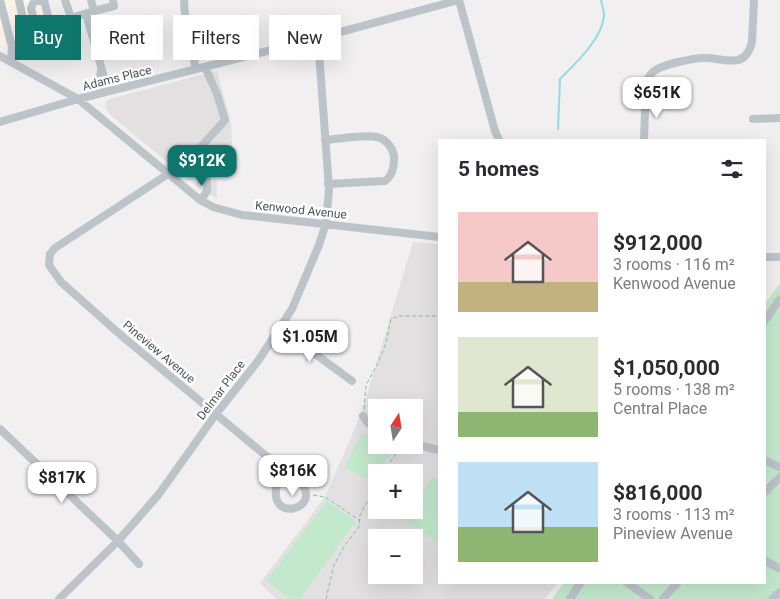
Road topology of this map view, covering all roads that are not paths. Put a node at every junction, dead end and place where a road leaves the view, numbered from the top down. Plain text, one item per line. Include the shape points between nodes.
1 (0, 0) edge
2 (19, 0) edge
3 (42, 0) edge
4 (65, 0) edge
5 (91, 0) edge
6 (113, 0) edge
7 (184, 0) edge
8 (459, 0) edge
9 (754, 0) edge
10 (442, 2) edge
11 (90, 12) junction
12 (22, 15) edge
13 (33, 15) edge
14 (47, 15) edge
15 (341, 31) edge
16 (10, 36) junction
17 (0, 38) edge
18 (269, 51) edge
19 (0, 56) edge
20 (320, 60) edge
21 (10, 62) junction
22 (205, 67) junction
23 (196, 69) junction
24 (60, 89) junction
25 (104, 92) junction
26 (78, 99) junction
27 (49, 108) junction
28 (780, 118) edge
29 (753, 119) dead end
30 (0, 122) edge
31 (499, 139) edge
32 (644, 139) edge
33 (325, 140) junction
34 (201, 148) junction
35 (170, 176) junction
36 (328, 184) junction
37 (201, 200) junction
38 (326, 223) junction
39 (438, 237) edge
40 (766, 257) edge
41 (780, 257) edge
42 (780, 299) edge
43 (766, 319) edge
44 (280, 328) junction
45 (352, 381) dead end
46 (216, 414) junction
47 (363, 416) road end
48 (368, 423) edge
49 (0, 429) edge
50 (423, 446) edge
51 (438, 450) edge
52 (766, 461) edge
53 (779, 465) edge
54 (283, 470) junction
55 (780, 477) edge
56 (766, 491) edge
57 (118, 541) junction
58 (766, 561) edge
59 (139, 564) dead end
60 (780, 569) edge
61 (581, 584) edge
62 (629, 584) edge
63 (676, 584) edge
64 (780, 592) edge
65 (59, 599) edge
66 (570, 599) edge
67 (650, 599) edge
68 (663, 599) edge
69 (772, 599) edge

1 - 16 street
2 - 12 street
3 - 13 street via 34,2
3 - 14 street
4 - 11 street via 70,18
5 - 11 street
6 - 11 street via 114,6
7 - 23 street
8 - 10 street, Adams Place
8 - 31 street
9 - 32 street via 752,42 744,57 738,60 698,58 653,71 646,86
10 - 15 street, Adams Place
11 - 25 street
16 - 17 street
16 - 21 street
18 - 22 street, Adams Place
19 - 21 street, Kenwood Avenue
20 - 33 street, Delmar Place
21 - 24 street, Kenwood Avenue
22 - 23 street, Adams Place
22 - 34 street via 224,120
23 - 25 street, Adams Place
24 - 26 street, Kenwood Avenue
24 - 27 street
25 - 26 street, Adams Place
26 - 27 street, Adams Place
26 - 35 street, Kenwood Avenue
27 - 30 street, Adams Place
28 - 29 street
33 - 36 street, Delmar Place
33 - 36 street via 376,136 387,142 395,153 393,170 385,181
34 - 35 street
34 - 37 street via 207,159 207,191
35 - 37 street, Kenwood Avenue
35 - 46 street, Pineview Avenue via 55,248 48,265 61,282
36 - 38 street, Delmar Place
37 - 38 street, Kenwood Avenue via 242,215
38 - 39 street, Kenwood Avenue
38 - 44 street, Delmar Place via 320,245 292,309
40 - 41 street
42 - 43 street
44 - 45 street
44 - 46 street, Delmar Place
46 - 54 street, Pineview Avenue
46 - 57 street, Delmar Place via 159,494
47 - 48 street
49 - 57 street
50 - 51 street
52 - 53 street
53 - 55 street
54 - 54 street, Pineview Avenue via 276,496 286,509 301,507 305,496 303,486
55 - 56 street
57 - 59 street
57 - 65 street, Delmar Place
58 - 60 street
61 - 66 street
62 - 67 street
63 - 68 street
64 - 69 street

